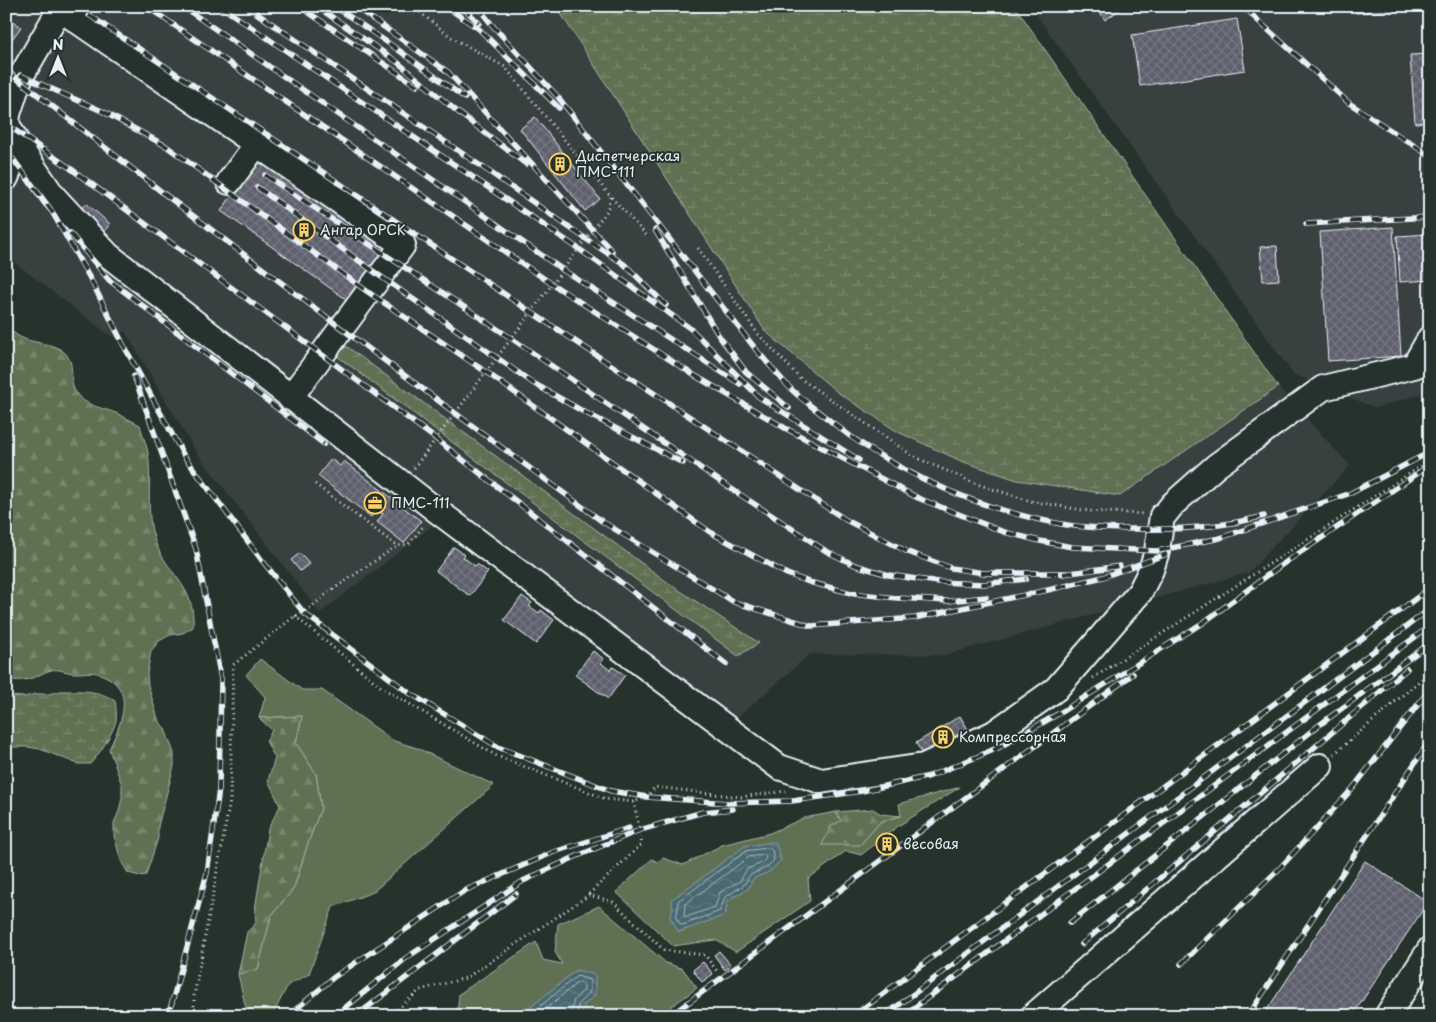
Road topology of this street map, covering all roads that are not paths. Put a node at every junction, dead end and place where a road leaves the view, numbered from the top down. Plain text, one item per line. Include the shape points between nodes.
1 (60, 7) edge
2 (256, 145) junction
3 (18, 146) junction
4 (6, 178) edge
5 (229, 182) dead end
6 (1430, 338) edge
7 (290, 398) junction
8 (1320, 766) road end
9 (1430, 949) edge
10 (1033, 1016) edge
11 (1387, 1016) edge

1 - 2 lane
1 - 3 lane via 19,80 8,114 7,124
2 - 5 lane
2 - 7 lane via 403,245
3 - 4 lane
3 - 7 lane via 53,196 108,255
6 - 7 lane via 1414,366 1322,388 1216,466 1173,504 1162,516 1151,570 1140,592 1056,689 994,732 924,766 821,780 778,767
8 - 10 lane
9 - 11 lane

